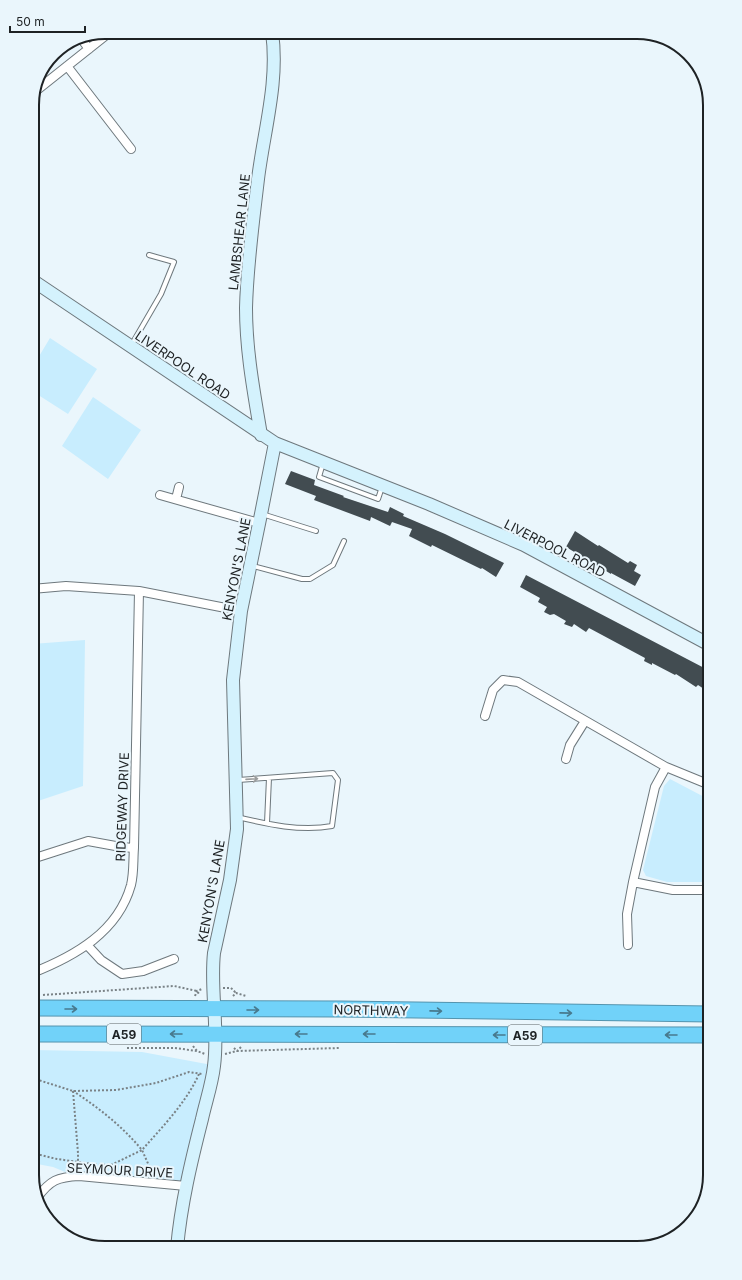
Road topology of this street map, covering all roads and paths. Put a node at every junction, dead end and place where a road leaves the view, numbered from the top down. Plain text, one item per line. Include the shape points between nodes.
1 (273, 39) edge
2 (101, 40) edge
3 (84, 43) edge
4 (89, 49) junction
5 (67, 66) junction
6 (42, 86) edge
7 (131, 149) dead end
8 (149, 255) dead end
9 (39, 285) edge
10 (131, 347) junction
11 (260, 435) junction
12 (275, 443) junction
13 (179, 488) dead end
14 (160, 495) dead end
15 (176, 499) junction
16 (260, 518) junction
17 (316, 531) dead end
18 (344, 541) dead end
19 (250, 565) junction
20 (39, 588) edge
21 (139, 591) junction
22 (241, 611) junction
23 (703, 641) edge
24 (485, 716) dead end
25 (585, 721) junction
26 (566, 758) dead end
27 (666, 767) junction
28 (269, 778) junction
29 (235, 780) junction
30 (703, 782) edge
31 (236, 817) junction
32 (267, 823) junction
33 (134, 848) junction
34 (39, 857) edge
35 (633, 882) junction
36 (703, 890) edge
37 (628, 945) dead end
38 (88, 946) junction
39 (174, 958) dead end
40 (39, 970) edge
41 (236, 993) dead end
42 (199, 994) dead end
43 (233, 996) dead end
44 (39, 1001) edge
45 (39, 1002) edge
46 (214, 1010) junction
47 (703, 1014) edge
48 (39, 1034) edge
49 (215, 1034) junction
50 (703, 1035) edge
51 (201, 1047) dead end
52 (234, 1048) dead end
53 (197, 1051) dead end
54 (237, 1052) dead end
55 (199, 1074) junction
56 (212, 1076) junction
57 (39, 1080) edge
58 (73, 1091) junction
59 (142, 1150) junction
60 (39, 1155) edge
61 (78, 1161) junction
62 (79, 1176) junction
63 (149, 1183) junction
64 (186, 1186) junction
65 (42, 1193) edge
66 (178, 1241) edge

1 - 11 street, LAMBSHEAR LANE via 274,82 258,177 246,309
2 - 4 street
3 - 4 street
4 - 5 street
5 - 6 street
5 - 7 street
8 - 10 lane via 174,262 161,294
9 - 10 street, LIVERPOOL ROAD
10 - 11 street, LIVERPOOL ROAD
11 - 12 street, LIVERPOOL ROAD
12 - 16 street, KENYON'S LANE
12 - 23 street, LIVERPOOL ROAD via 524,545
13 - 15 street
14 - 15 street
15 - 16 street
16 - 17 lane
16 - 19 street, KENYON'S LANE
18 - 19 lane via 333,565 310,579
19 - 22 street, KENYON'S LANE
20 - 21 street via 66,586
21 - 22 street
21 - 33 street, RIDGEWAY DRIVE
22 - 29 street, KENYON'S LANE via 233,680
24 - 25 street via 493,690 503,680 518,682
25 - 26 street via 570,745
25 - 27 street
27 - 30 street
27 - 35 street via 654,787
29 -> 28 lane
28 - 32 lane
28 - 32 lane via 333,773 338,780 332,826 288,826
29 - 31 street, KENYON'S LANE
31 - 32 lane
31 - 46 street, KENYON'S LANE via 237,828 230,880 214,959
33 - 34 street via 88,840
33 - 38 street, RIDGEWAY DRIVE via 131,883 126,899 107,928
35 - 36 street via 673,890
35 - 37 street via 628,914
38 - 39 street via 122,974 143,971
38 - 40 street, RIDGEWAY DRIVE
41 - 43 path
42 - 44 path via 197,990 174,986
45 -> 46 highway, NORTHWAY / A59
46 -> 47 highway, NORTHWAY / A59 via 341,1009
46 - 49 street, KENYON'S LANE
49 -> 48 highway, NORTHWAY / A59
50 -> 49 highway, NORTHWAY / A59
49 - 56 street, KENYON'S LANE
51 - 53 path
52 - 54 path
55 - 56 path
55 - 58 path via 189,1072 156,1083 116,1090
55 - 59 path via 188,1096
56 - 64 street, KENYON'S LANE
57 - 58 path
58 - 59 path via 117,1123
58 - 61 path
59 - 61 path via 111,1165
59 - 63 path via 150,1168
60 - 61 path
61 - 62 path
62 - 63 street, SEYMOUR DRIVE
62 - 65 street, SEYMOUR DRIVE via 59,1178 51,1182
63 - 64 street, SEYMOUR DRIVE
64 - 66 street, KENYON'S LANE

